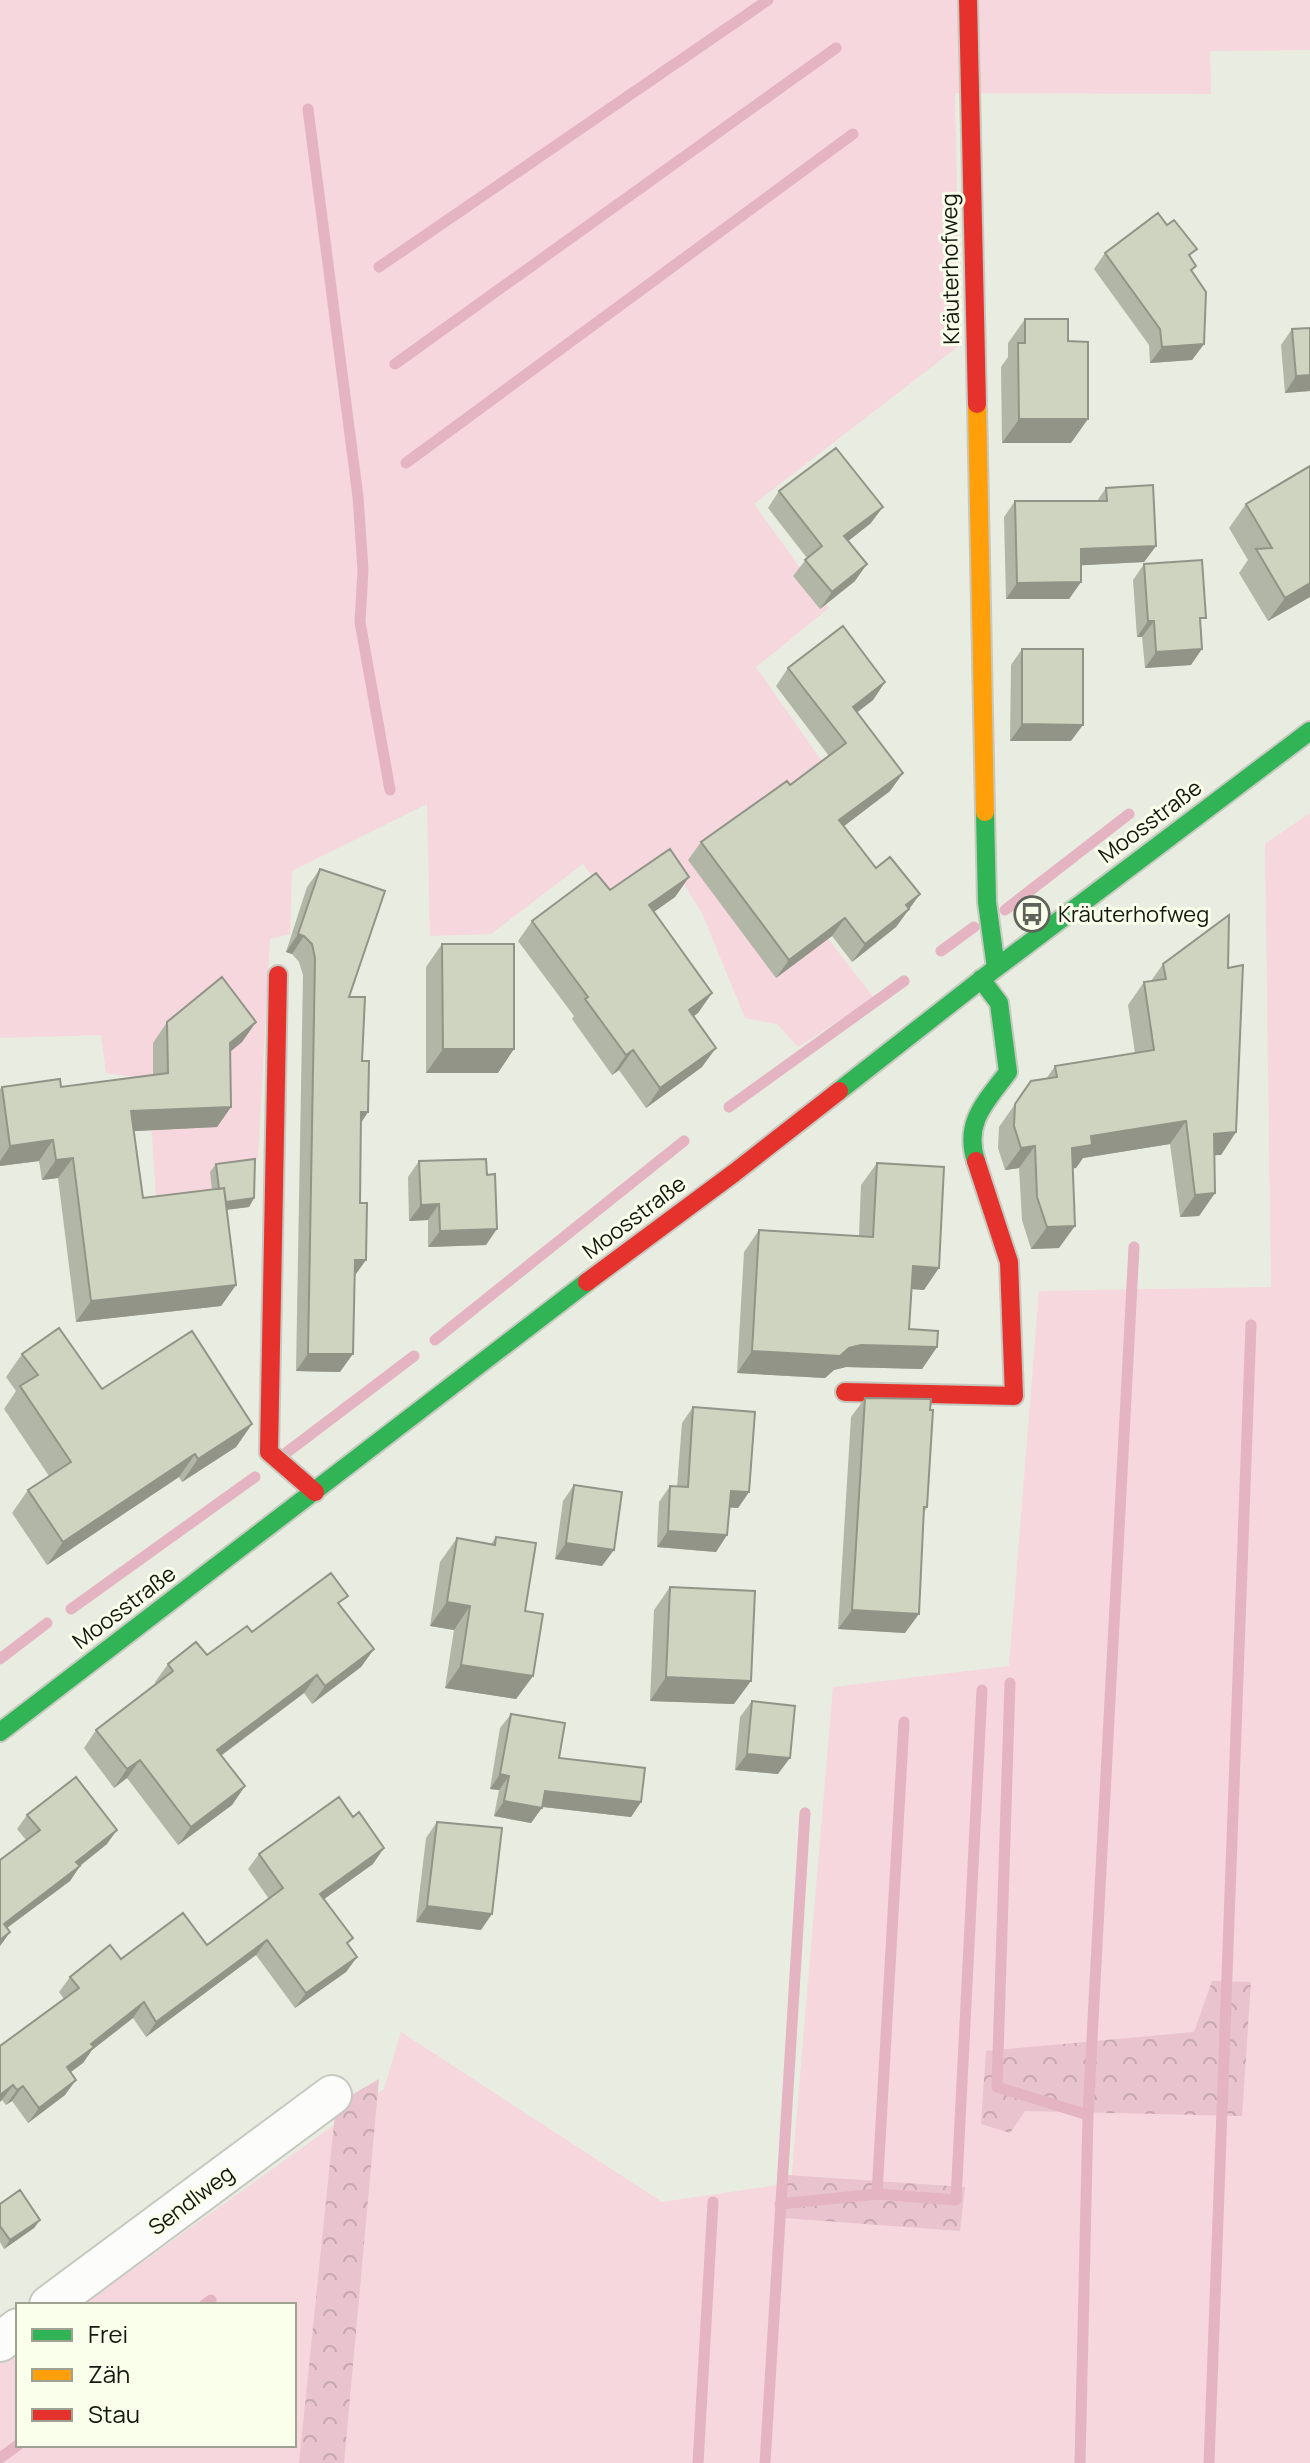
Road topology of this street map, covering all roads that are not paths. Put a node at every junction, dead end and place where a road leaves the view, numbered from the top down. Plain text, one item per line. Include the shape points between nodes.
1 (968, 0) edge
2 (1310, 731) edge
3 (989, 973) junction
4 (278, 975) dead end
5 (845, 1392) dead end
6 (315, 1492) junction
7 (0, 1732) edge
8 (332, 2095) dead end
9 (52, 2303) edge
10 (16, 2330) edge
11 (0, 2342) edge

1 - 3 street, Kräuterhofweg
2 - 3 street, Moosstraße
3 - 5 street via 999,1003 1008,1072 974,1118 973,1152 1009,1262 1014,1396
3 - 6 street, Moosstraße
4 - 6 street via 269,1452
6 - 7 street, Moosstraße
8 - 9 street, Sendlweg
10 - 11 street

